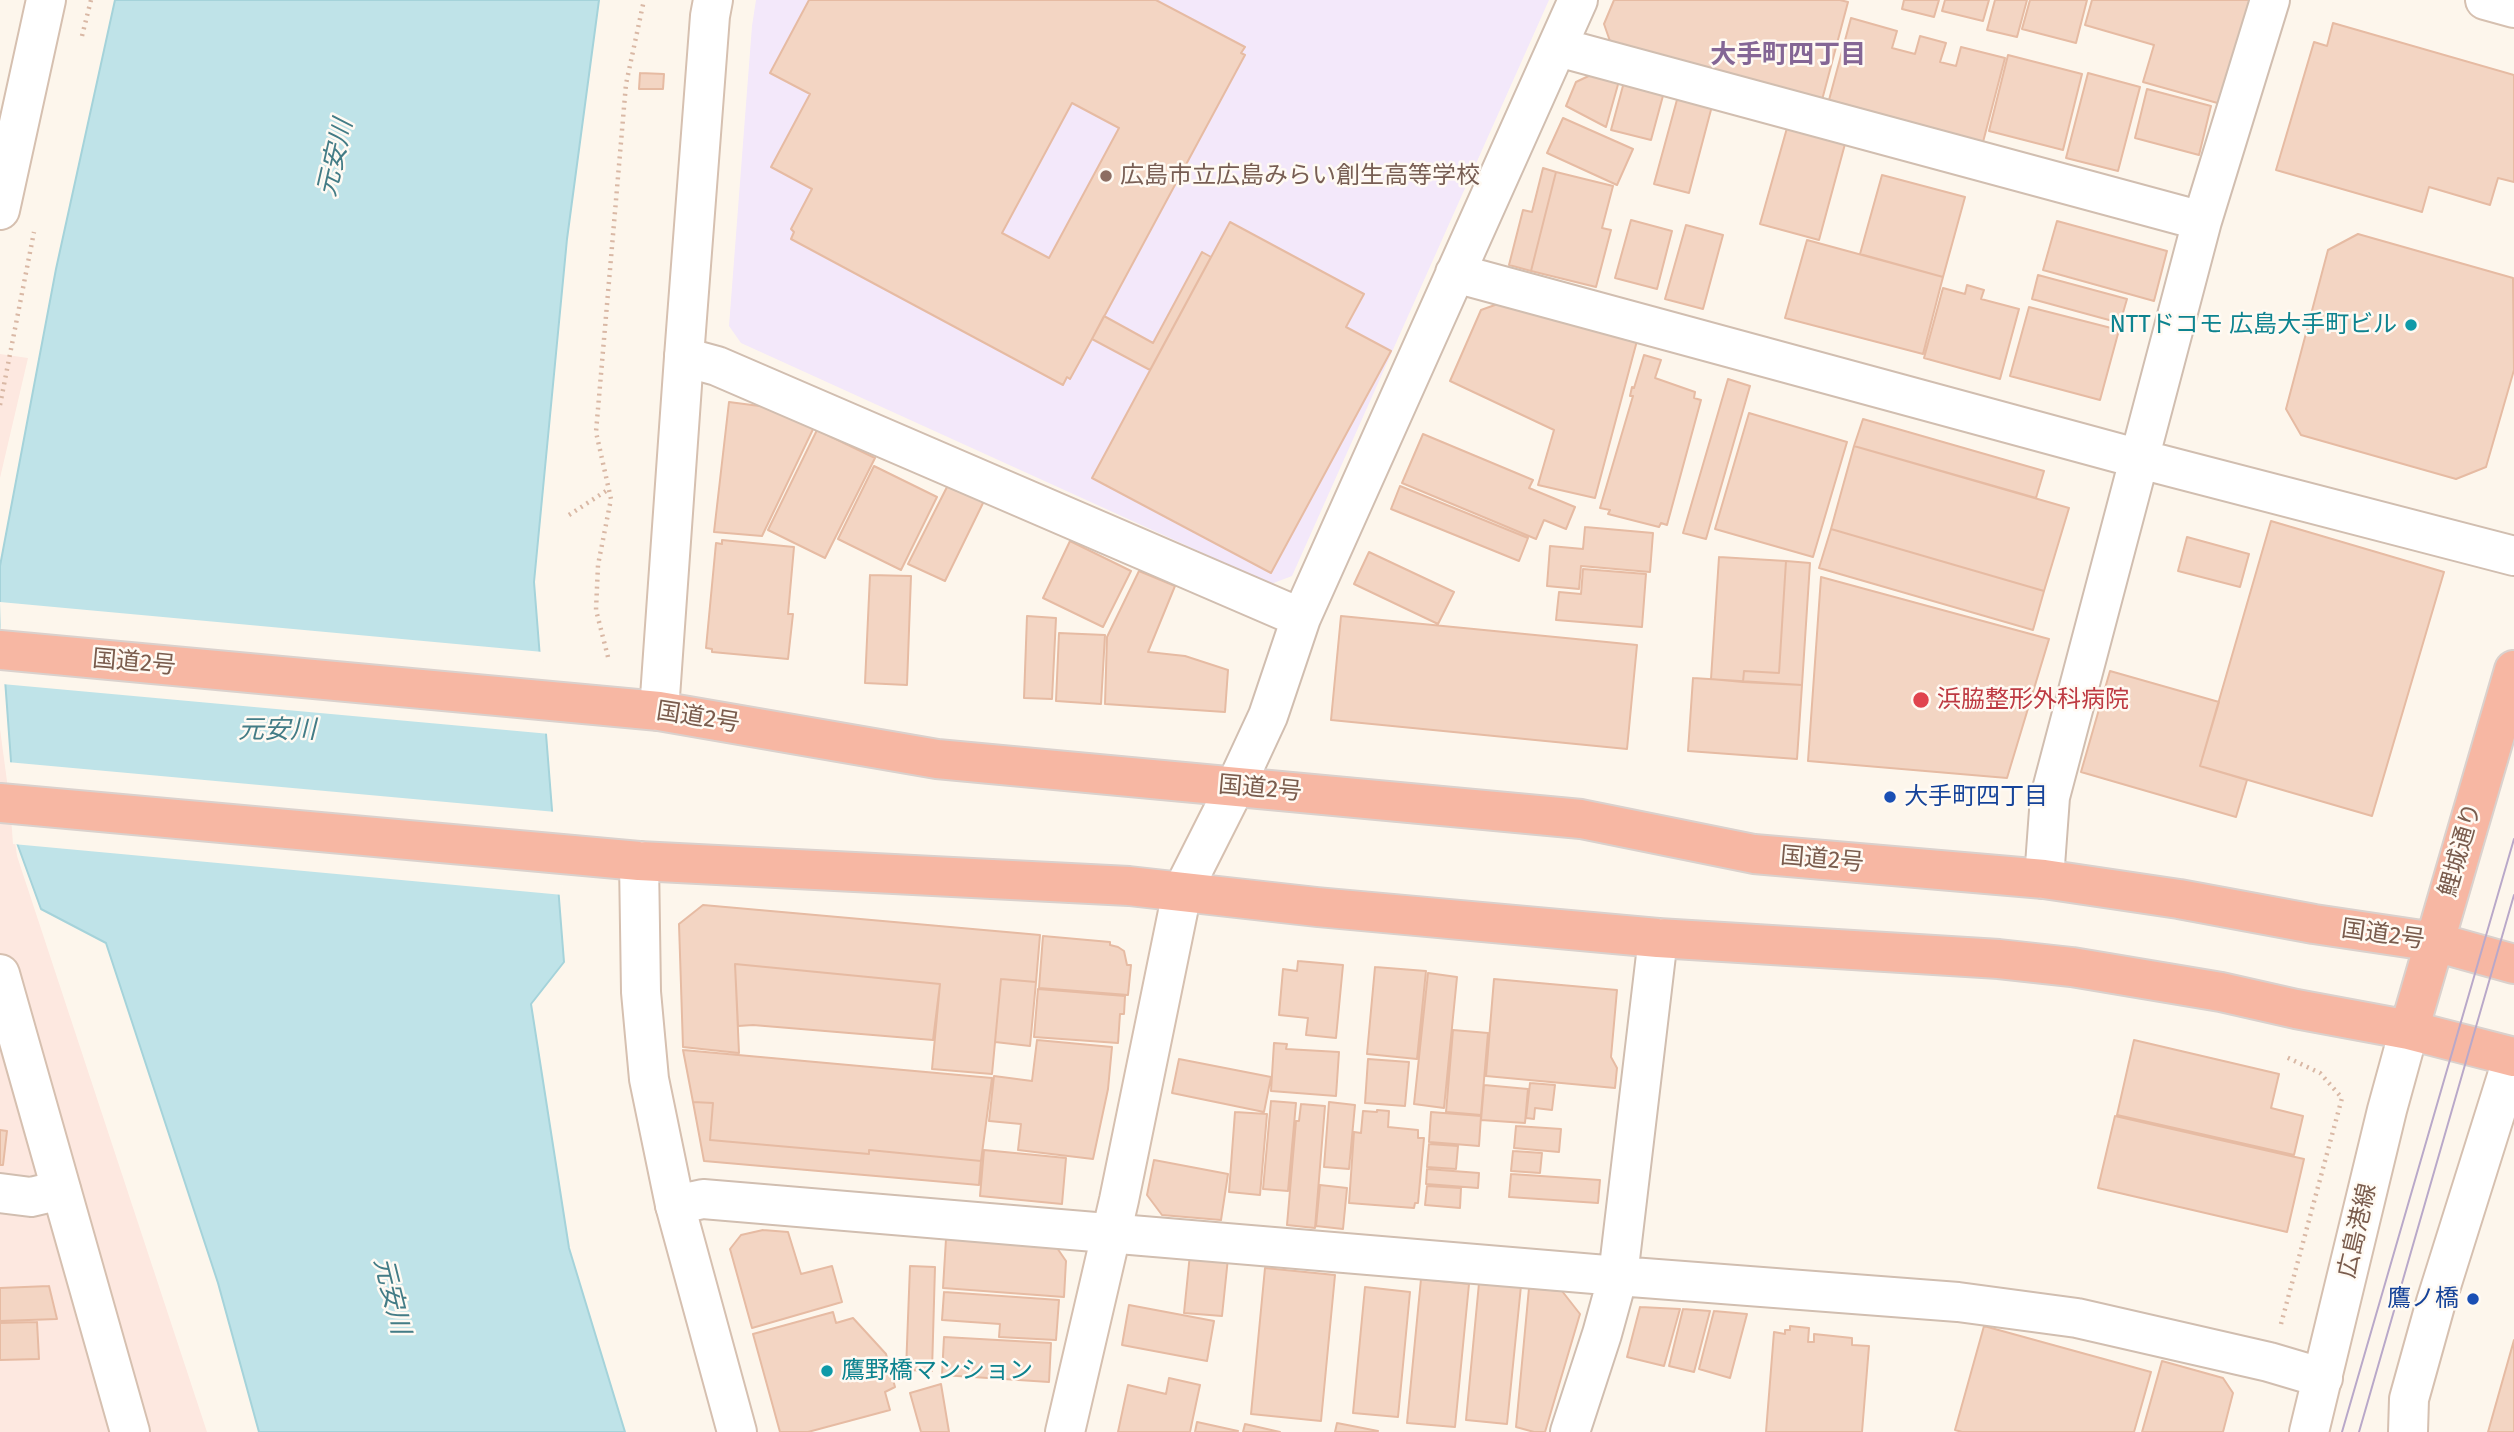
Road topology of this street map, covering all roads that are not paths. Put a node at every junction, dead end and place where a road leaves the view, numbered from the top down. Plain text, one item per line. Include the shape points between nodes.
1 (46, 0) edge
2 (713, 0) edge
3 (1578, 0) edge
4 (2270, 0) edge
5 (2485, 0) edge
6 (2514, 8) edge
7 (1558, 47) junction
8 (0, 210) edge
9 (2203, 221) junction
10 (1455, 273) junction
11 (684, 357) junction
12 (2140, 459) junction
13 (2514, 556) edge
14 (1301, 618) junction
15 (0, 650) edge
16 (2514, 670) edge
17 (659, 711) junction
18 (1235, 787) junction
19 (3, 804) edge
20 (639, 861) junction
21 (2044, 879) junction
22 (1182, 892) junction
23 (1658, 938) junction
24 (2435, 942) junction
25 (2514, 964) edge
26 (0, 974) edge
27 (2409, 1030) junction
28 (2514, 1055) edge
29 (61, 1190) junction
30 (0, 1194) edge
31 (675, 1205) junction
32 (1112, 1232) junction
33 (1618, 1276) junction
34 (2323, 1378) junction
35 (2407, 1421) edge
36 (130, 1432) edge
37 (737, 1432) edge
38 (1065, 1432) edge
39 (1570, 1432) edge
40 (2309, 1432) edge

1 - 8 street
2 - 11 street
3 - 7 street
4 - 9 street
5 - 6 street
7 - 9 street
7 - 10 street
9 - 12 street
10 - 12 street
10 - 14 street
11 - 14 street via 717,366
11 - 17 street
12 - 13 street
12 - 21 street via 2050,797
14 - 18 street via 1269,716
15 - 17 highway, 国道2号
16 - 24 highway, 鯉城通り
17 - 18 highway, 国道2号 via 937,759
18 - 21 highway, 国道2号 via 1581,819 1754,853
18 - 22 street
19 - 20 highway
20 - 22 highway
20 - 31 street via 644,1036
21 - 24 highway, 国道2号
22 - 23 highway
22 - 32 street
23 - 27 highway via 2072,967
23 - 33 street
24 - 25 highway, 国道2号
24 - 27 highway, 鯉城通り
26 - 29 street
27 - 28 highway
27 - 34 street, 広島港線
28 - 35 street via 2436,1301
29 - 30 street via 32,1197
29 - 36 street
31 - 32 street via 703,1199
31 - 37 street
32 - 33 street
32 - 38 street
33 - 34 street via 1958,1301 2077,1318
33 - 39 street
34 - 40 street, 広島港線

